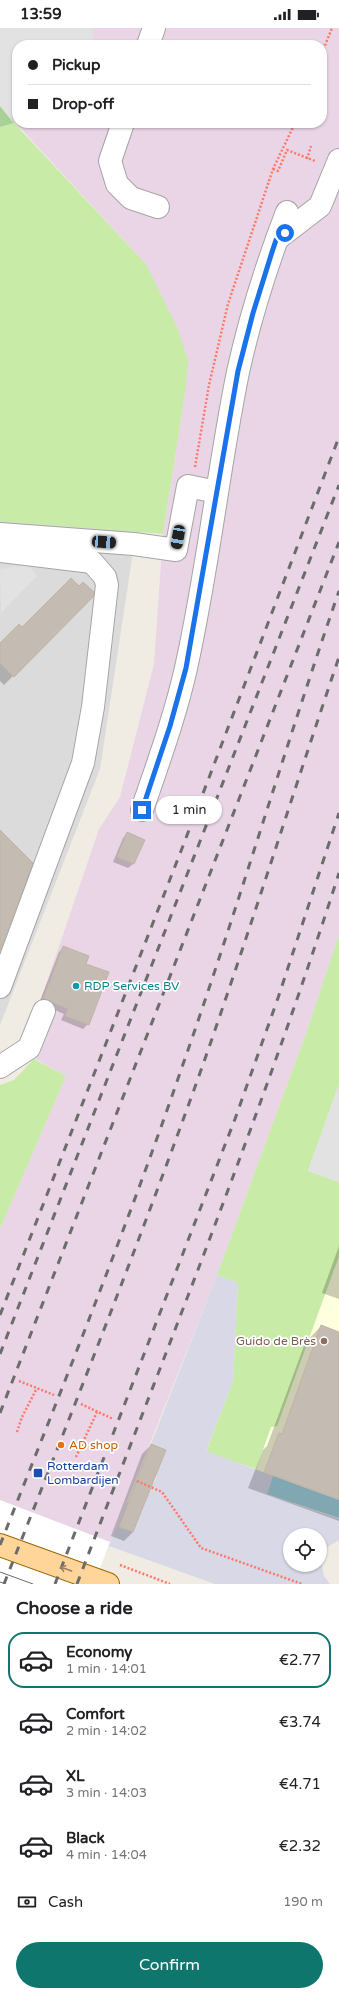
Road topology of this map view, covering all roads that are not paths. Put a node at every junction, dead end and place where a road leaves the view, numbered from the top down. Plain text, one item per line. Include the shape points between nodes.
1 (154, 28) edge
2 (150, 40) edge
3 (121, 128) edge
4 (329, 161) edge
5 (158, 207) dead end
6 (287, 212) dead end
7 (276, 240) junction
8 (217, 492) junction
9 (0, 534) edge
10 (0, 551) edge
11 (142, 810) dead end
12 (0, 987) edge
13 (44, 1011) dead end
14 (0, 1067) edge
15 (0, 1545) edge
16 (108, 1584) edge

1 - 2 lane
3 - 5 lane via 110,161 117,184 131,198
4 - 7 lane via 320,206
6 - 7 lane
7 - 8 lane via 245,341
8 - 9 lane via 188,486 176,550 134,544
8 - 11 lane via 186,668
10 - 12 lane via 92,562 105,577 107,585 93,707 83,763
13 - 14 lane via 29,1048
16 -> 15 main road

